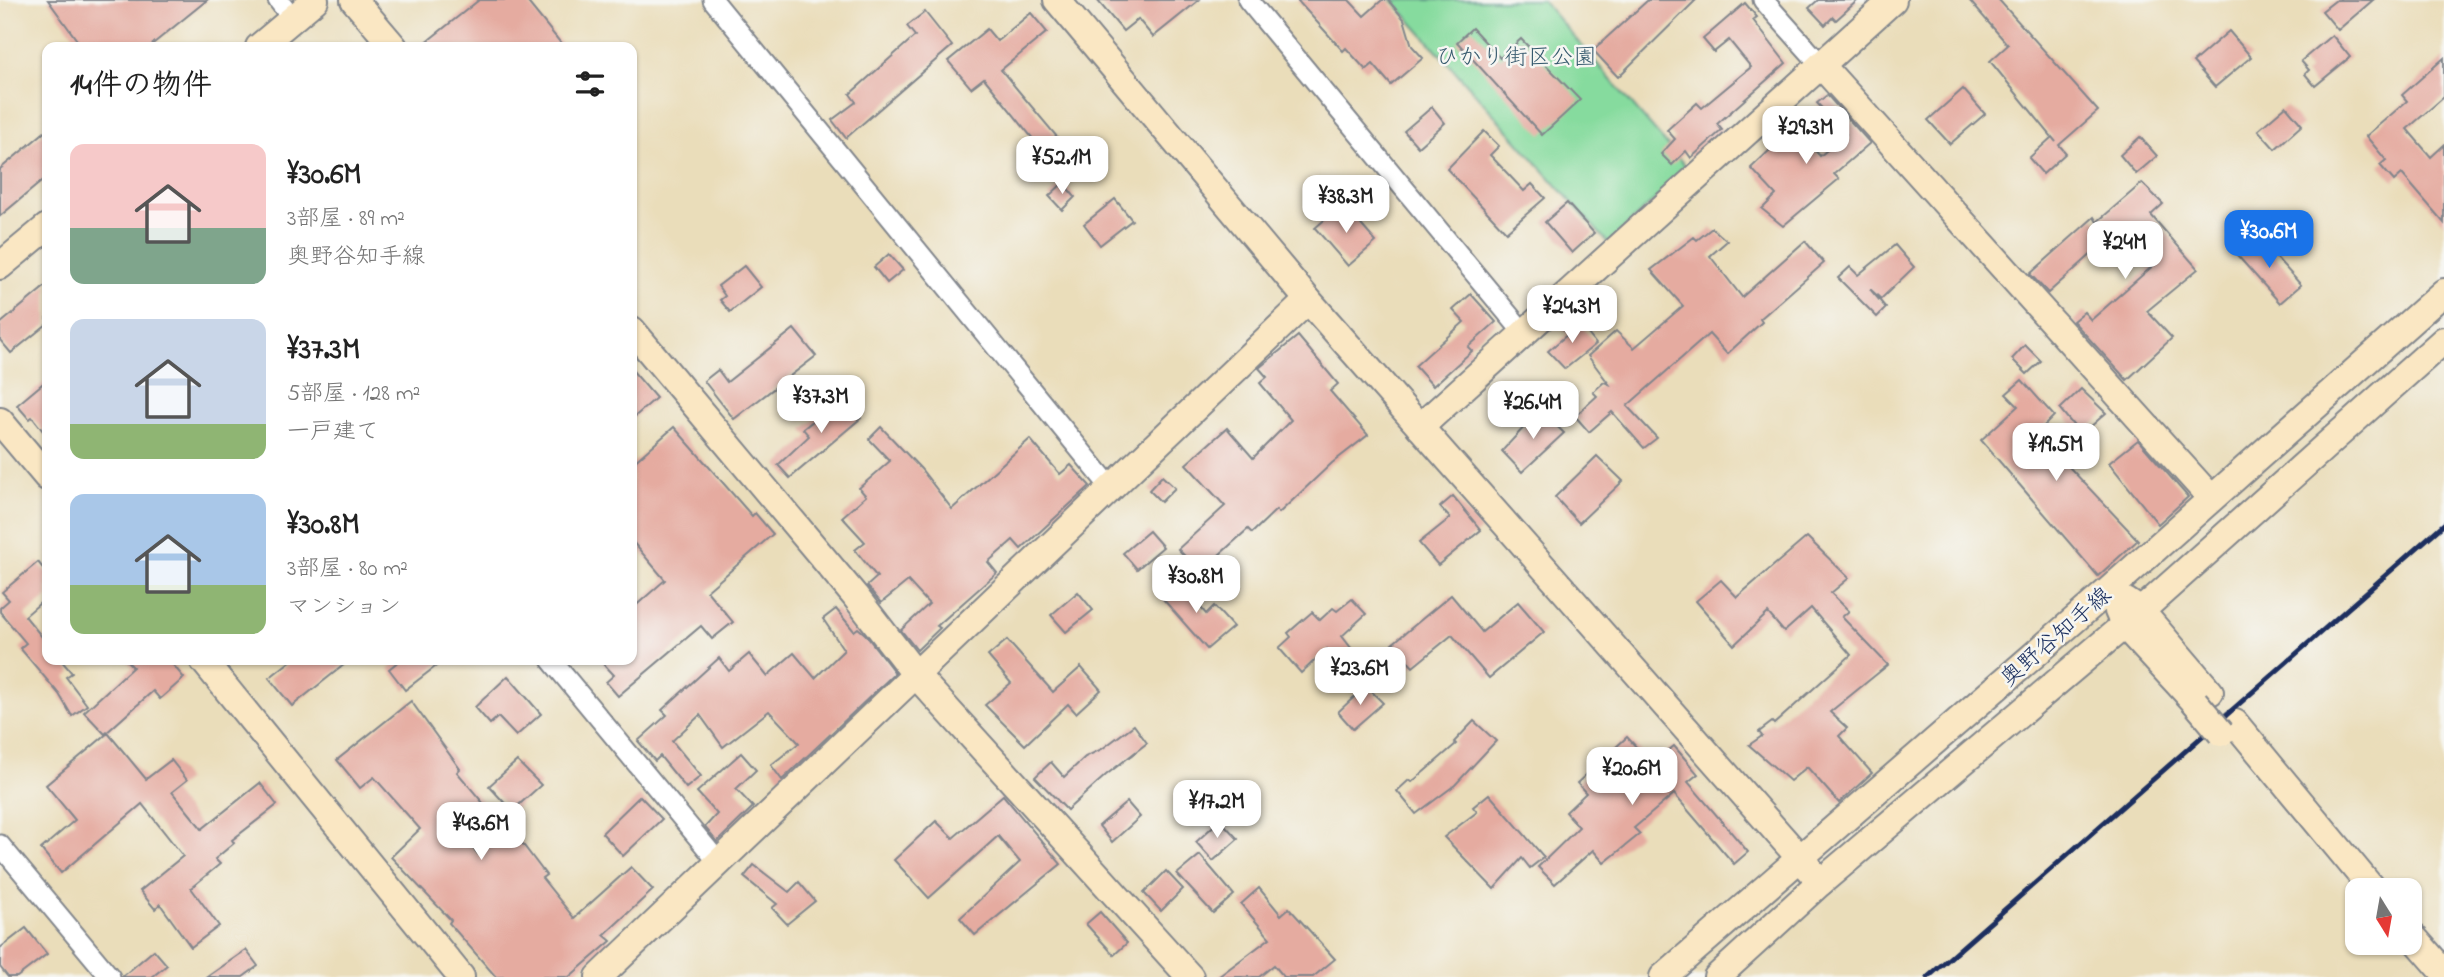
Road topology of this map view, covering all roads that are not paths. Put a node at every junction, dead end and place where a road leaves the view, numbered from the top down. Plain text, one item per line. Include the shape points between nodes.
1 (315, 0) edge
2 (354, 0) edge
3 (713, 0) edge
4 (1057, 0) edge
5 (1248, 0) edge
6 (1763, 0) edge
7 (1893, 0) edge
8 (285, 9) edge
9 (262, 42) edge
10 (390, 42) edge
11 (1821, 65) junction
12 (42, 231) edge
13 (0, 266) edge
14 (2444, 292) edge
15 (1308, 300) junction
16 (1523, 332) junction
17 (637, 336) edge
18 (2444, 340) edge
19 (0, 421) edge
20 (1420, 427) junction
21 (42, 471) edge
22 (1112, 489) junction
23 (2211, 498) junction
24 (2109, 590) junction
25 (2133, 618) junction
26 (207, 665) edge
27 (555, 665) edge
28 (916, 675) junction
29 (2228, 728) junction
30 (0, 845) edge
31 (1799, 856) junction
32 (720, 864) junction
33 (2346, 878) edge
34 (2362, 878) edge
35 (1821, 883) junction
36 (2422, 947) edge
37 (2412, 956) edge
38 (2444, 972) edge
39 (110, 977) edge
40 (461, 977) edge
41 (598, 977) edge
42 (1190, 977) edge
43 (1663, 977) edge
44 (1717, 977) edge
45 (2430, 977) edge

1 - 8 street
2 - 10 street
3 - 22 street
4 - 15 street
5 - 16 street
6 - 11 street
7 - 11 street
8 - 9 street
11 - 16 street
11 - 23 street
12 - 13 street
14 - 23 street, 奥野谷知手線
15 - 20 street
15 - 22 street
16 - 20 street
17 - 28 street
18 - 25 street, 奥野谷知手線
19 - 21 street
20 - 31 street
22 - 28 street
23 - 24 street, 奥野谷知手線
24 - 25 street
24 - 31 street, 奥野谷知手線
25 - 29 street
25 - 35 street, 奥野谷知手線
26 - 40 street
27 - 32 street
28 - 32 street
28 - 42 street
29 - 33 street
29 - 34 street
30 - 39 street
31 - 35 street
31 - 43 street, 奥野谷知手線
32 - 41 street
35 - 44 street, 奥野谷知手線
36 - 38 street
37 - 45 street

